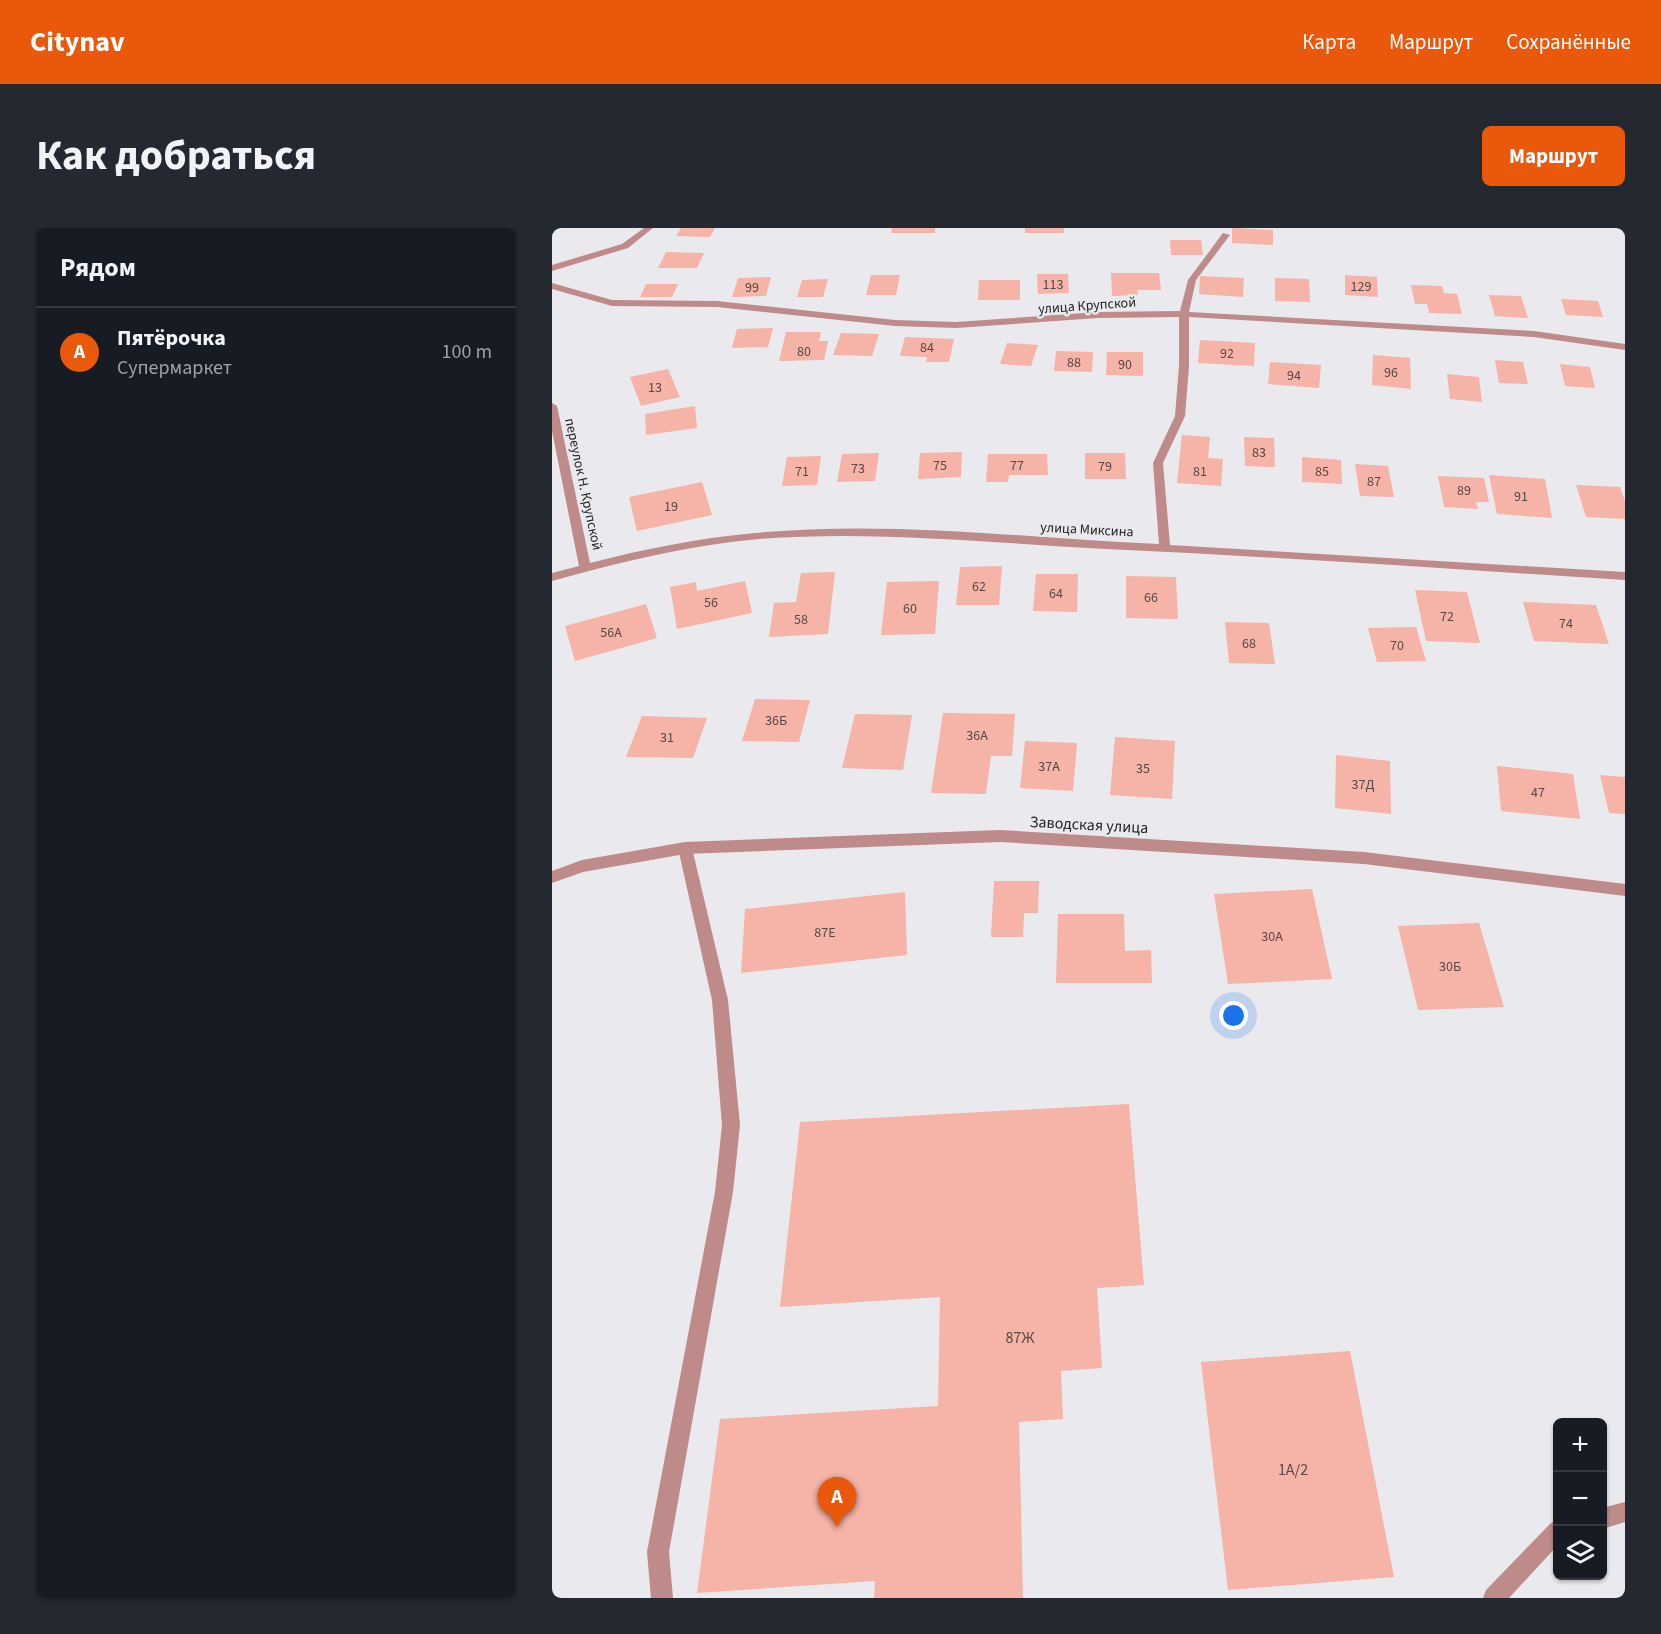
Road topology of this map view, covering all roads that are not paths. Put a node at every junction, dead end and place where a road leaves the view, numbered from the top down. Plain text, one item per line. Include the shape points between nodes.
1 (648, 228) edge
2 (1226, 235) dead end
3 (552, 268) edge
4 (552, 286) edge
5 (1184, 314) junction
6 (1625, 347) edge
7 (552, 406) edge
8 (1165, 548) junction
9 (585, 567) junction
10 (1625, 576) edge
11 (552, 577) edge
12 (685, 848) junction
13 (552, 877) edge
14 (1625, 890) edge
15 (1625, 1512) edge
16 (1607, 1517) edge
17 (1553, 1535) edge
18 (662, 1598) edge
19 (1494, 1598) edge

1 - 3 street via 625,246
2 - 5 street via 1192,280
4 - 5 street, улица Крупской via 612,303 717,304 895,324 956,325 1098,315
5 - 6 street, улица Крупской via 1534,334
5 - 8 street via 1180,416 1158,463
7 - 9 street, переулок Н. Крупской
8 - 9 street, улица Миксина via 840,532 714,542
8 - 10 street, улица Миксина
9 - 11 street, улица Миксина
12 - 13 street, Заводская улица via 611,860
12 - 14 street, Заводская улица via 1000,837 1364,858
12 - 18 street via 720,1000 731,1125 723,1192 658,1552
15 - 16 street
17 - 19 street

